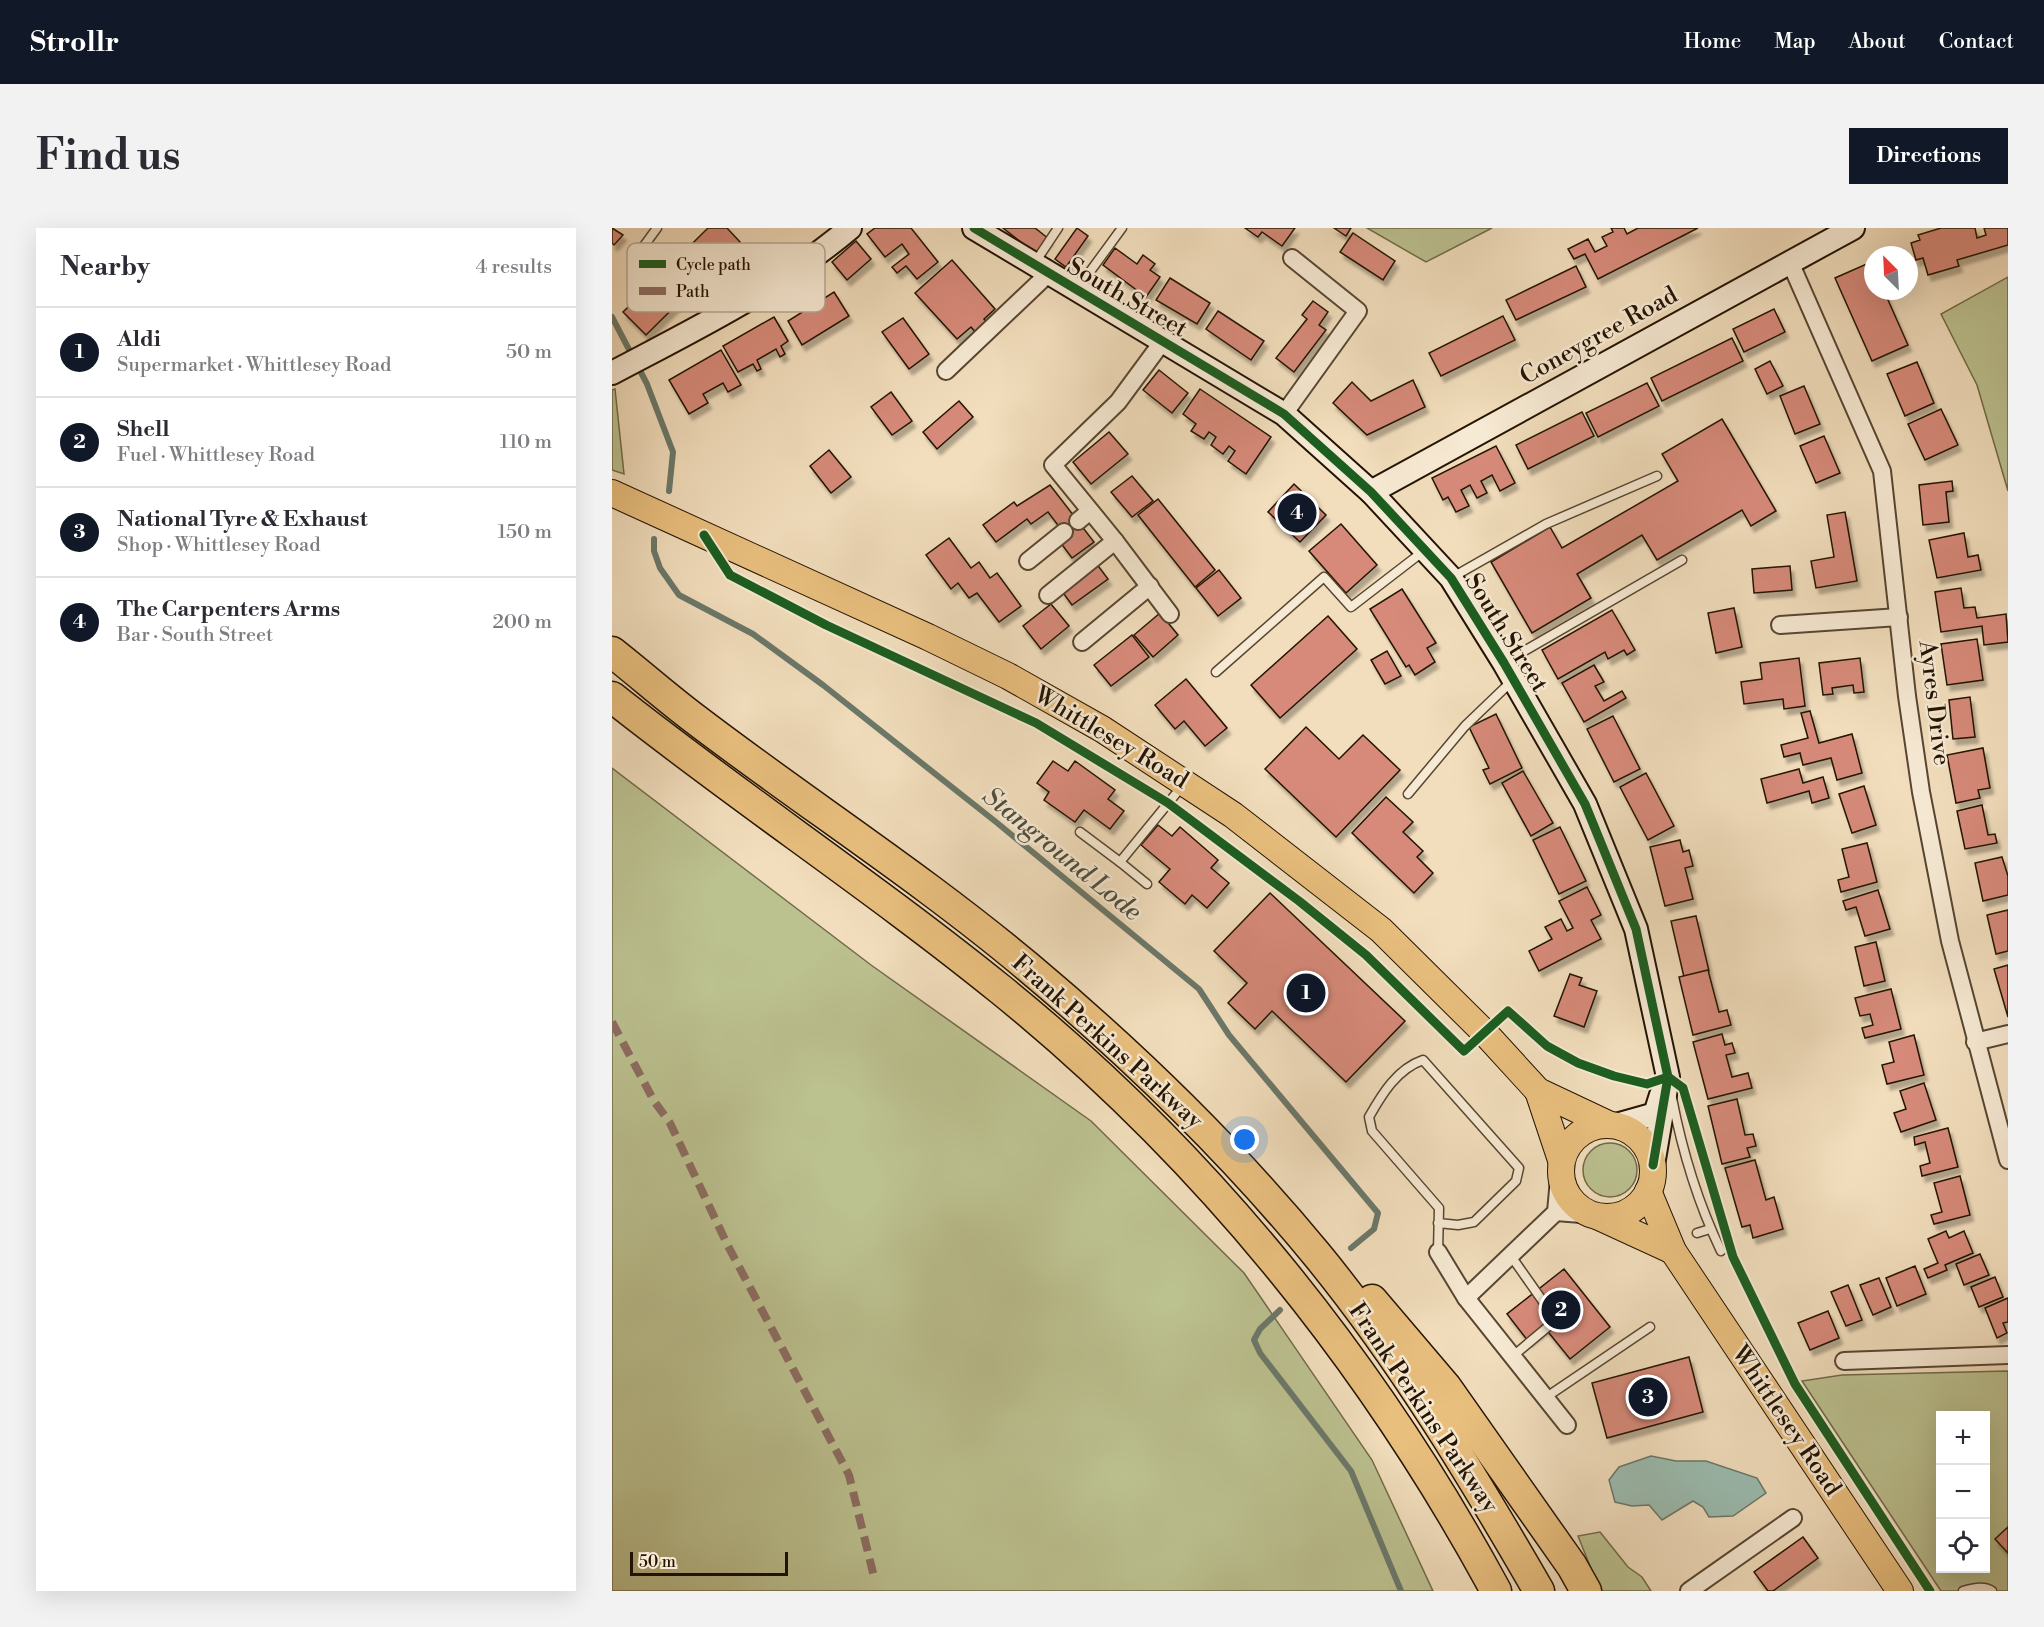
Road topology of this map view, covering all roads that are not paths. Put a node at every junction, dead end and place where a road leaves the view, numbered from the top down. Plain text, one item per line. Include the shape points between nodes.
1 (657, 228) edge
2 (850, 228) edge
3 (974, 228) edge
4 (1059, 228) edge
5 (1122, 228) edge
6 (1853, 228) edge
7 (646, 243) edge
8 (825, 248) edge
9 (1292, 258) dead end
10 (1790, 262) junction
11 (1041, 269) junction
12 (1076, 290) junction
13 (728, 312) edge
14 (1164, 341) junction
15 (618, 370) edge
16 (946, 371) dead end
17 (1284, 414) junction
18 (1657, 476) dead end
19 (1371, 492) junction
20 (612, 493) edge
21 (1064, 532) dead end
22 (1115, 541) junction
23 (1425, 550) junction
24 (1682, 560) dead end
25 (1028, 561) dead end
26 (1450, 578) junction
27 (1150, 586) junction
28 (1048, 595) dead end
29 (1170, 614) dead end
30 (1899, 617) junction
31 (1780, 625) dead end
32 (1082, 642) dead end
33 (612, 651) edge
34 (1509, 671) junction
35 (1216, 672) dead end
36 (612, 698) edge
37 (1185, 782) junction
38 (1407, 794) dead end
39 (1080, 832) dead end
40 (1120, 862) junction
41 (1147, 884) dead end
42 (2008, 1034) edge
43 (1975, 1042) junction
44 (1668, 1077) junction
45 (1538, 1091) junction
46 (1612, 1125) junction
47 (2008, 1160) edge
48 (1561, 1164) junction
49 (1653, 1166) junction
50 (1648, 1191) junction
51 (1556, 1212) junction
52 (1597, 1216) junction
53 (1438, 1223) junction
54 (1710, 1229) junction
55 (1696, 1233) dead end
56 (1673, 1251) junction
57 (1721, 1251) dead end
58 (1438, 1252) joint
59 (1318, 1256) junction
60 (1511, 1256) junction
61 (1466, 1298) junction
62 (1650, 1326) dead end
63 (2008, 1355) edge
64 (1513, 1356) junction
65 (1844, 1361) dead end
66 (1545, 1398) junction
67 (1567, 1425) dead end
68 (1793, 1518) dead end
69 (1460, 1524) junction
70 (1483, 1591) edge
71 (1496, 1591) edge
72 (1539, 1591) edge
73 (1586, 1591) edge
74 (1689, 1591) edge
75 (1900, 1591) edge
76 (1963, 1591) edge
77 (1992, 1591) edge

1 - 7 lane
2 - 8 street
3 - 11 street, South Street
4 - 11 lane
5 - 12 lane
6 - 10 street, Coneygree Road
9 - 17 street via 1358,311
10 - 19 street, Coneygree Road
10 - 30 street, Ayres Drive via 1877,455 1885,487
11 - 12 street, South Street
11 - 16 street
12 - 14 street, South Street
13 - 15 street
14 - 17 street, South Street
14 - 22 street via 1118,402 1053,465 1084,516
17 - 19 street, South Street
18 - 26 lane via 1546,524
19 - 23 street, South Street
20 - 37 main road, Whittlesey Road via 1008,676
21 - 25 street
22 - 27 street
22 - 28 street
23 - 26 street, South Street
23 - 35 lane via 1351,607 1324,577
24 - 34 lane
26 - 34 street, South Street
27 - 29 street
27 - 32 street
30 - 31 street
30 - 43 street, Ayres Drive via 1921,792 1950,941
33 - 59 highway, Frank Perkins Parkway via 694,718 903,870 1026,966 1118,1045 1191,1115
34 - 38 lane
34 - 44 street, South Street via 1586,804 1636,929
36 - 69 highway, Frank Perkins Parkway via 1002,990 1166,1139 1296,1287 1398,1426
37 - 40 lane
37 - 45 main road, Whittlesey Road via 1381,930
39 - 40 lane
40 - 41 lane
42 - 43 street
43 - 47 street, Ayres Drive
44 - 46 street via 1655,1114
44 - 49 street, South Street
44 - 54 lane via 1678,1131
45 - 46 main road, Whittlesey Road
45 - 48 main road, Whittlesey Road
46 - 48 main road via 1592,1126 1578,1134 1568,1145
46 - 49 main road via 1641,1139
48 - 51 street
48 - 52 main road via 1562,1184 1569,1198 1580,1209
49 - 50 main road
50 - 52 main road via 1628,1212
50 - 56 main road, Whittlesey Road
51 - 52 street
51 - 60 street
52 - 56 main road
53 - 53 lane via 1439,1208 1372,1131 1369,1117 1383,1092 1409,1065 1423,1060 1519,1168 1516,1181 1474,1222
53 - 58 lane
54 - 55 lane
54 - 57 lane
56 - 75 main road, Whittlesey Road
58 - 61 street
59 - 72 highway, Frank Perkins Parkway via 1427,1407
59 - 73 highway via 1380,1307 1446,1388 1540,1519
60 - 61 street
60 - 64 lane via 1556,1320
61 - 64 street
62 - 66 lane
63 - 65 street
64 - 66 street
66 - 67 street
68 - 74 street
69 - 70 highway
69 - 71 highway, Frank Perkins Parkway
76 - 77 lane

